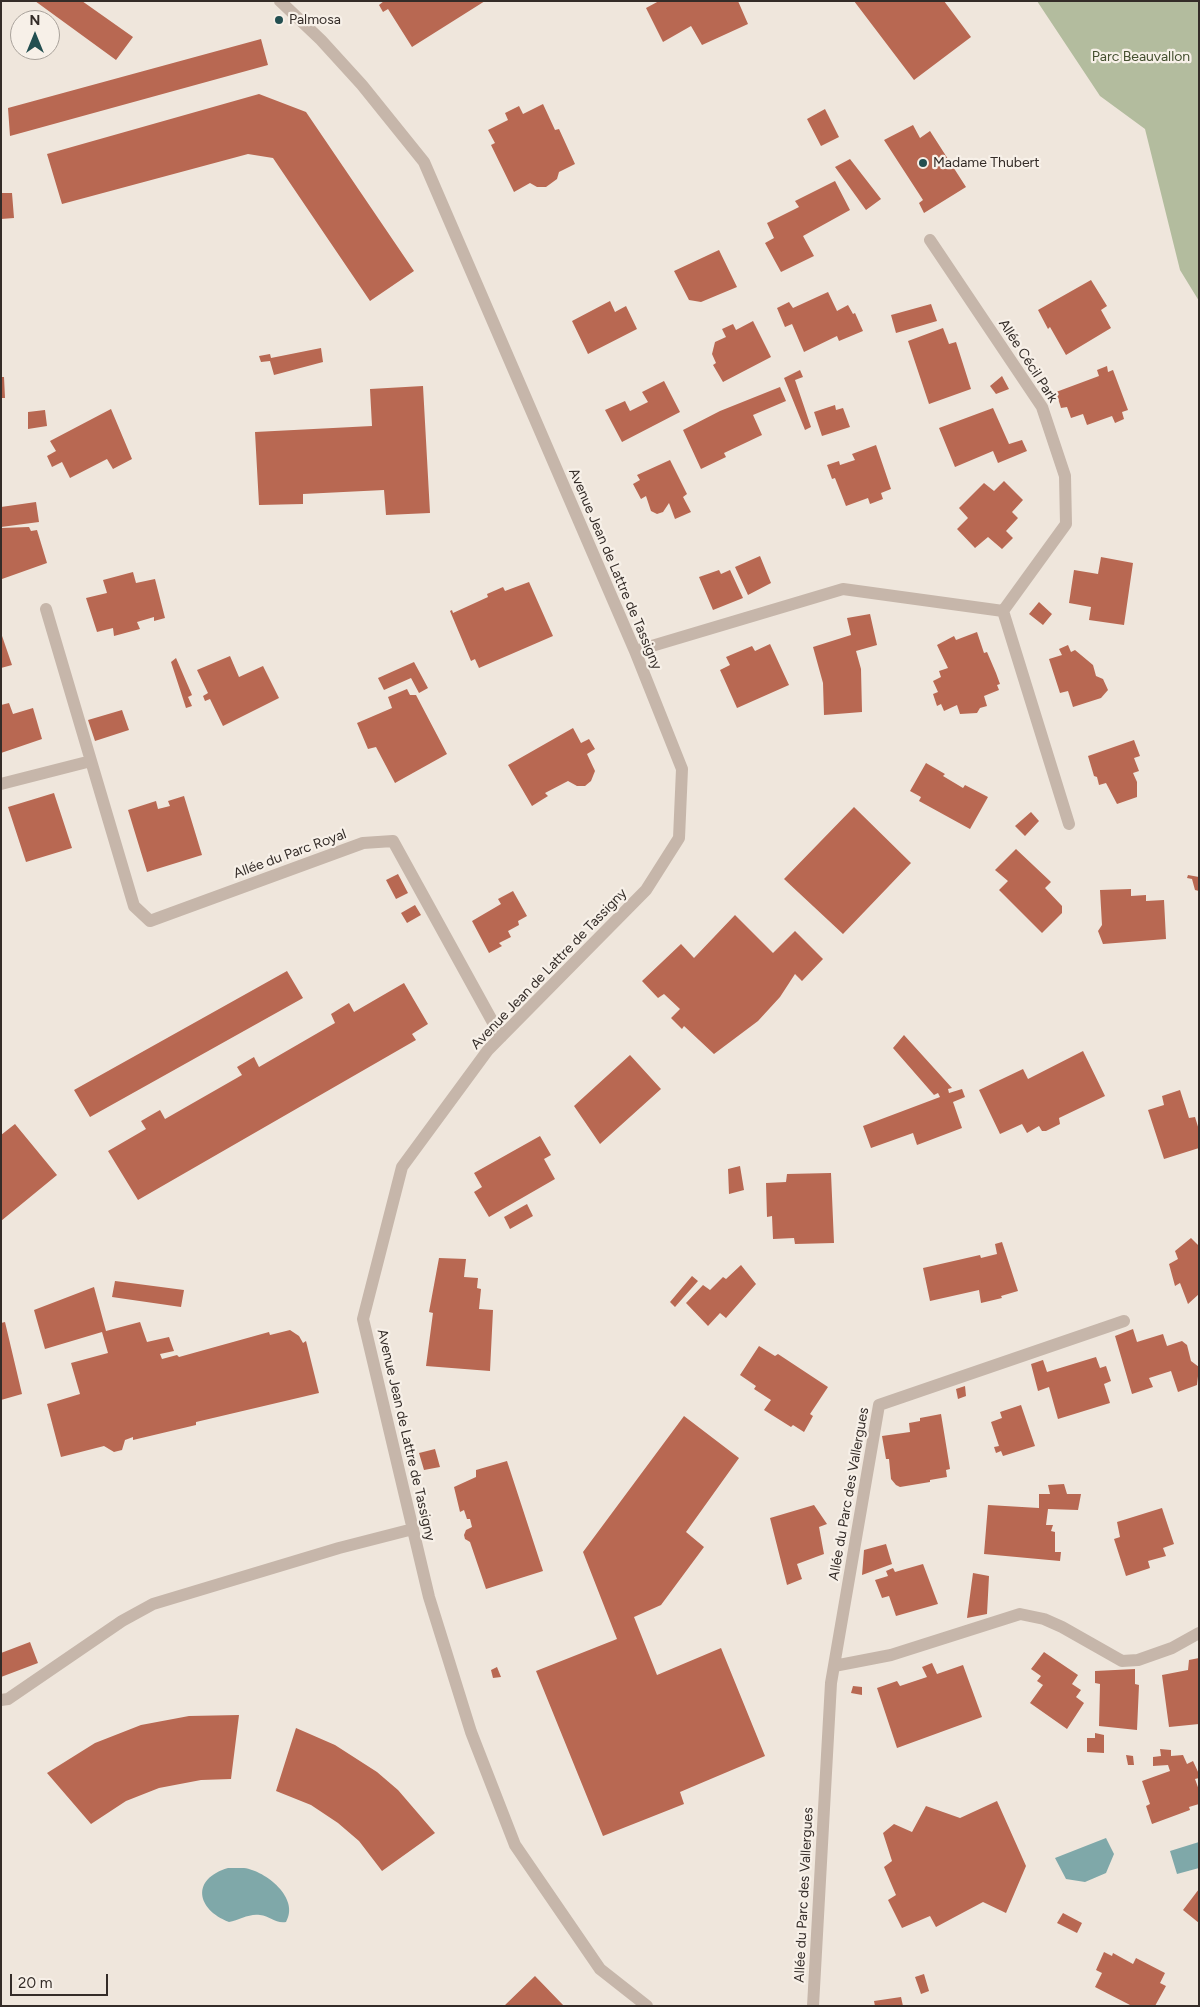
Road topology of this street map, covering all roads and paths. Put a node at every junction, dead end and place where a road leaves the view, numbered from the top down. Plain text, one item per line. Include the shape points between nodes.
1 (280, 1) edge
2 (930, 240) dead end
3 (46, 609) dead end
4 (1003, 612) junction
5 (635, 651) junction
6 (91, 761) junction
7 (1, 784) edge
8 (1070, 824) dead end
9 (501, 1037) junction
10 (1124, 1321) dead end
11 (413, 1529) junction
12 (1199, 1633) edge
13 (834, 1666) junction
14 (1, 1700) edge
15 (647, 2006) edge
16 (813, 2006) edge

1 - 5 street, Avenue Jean de Lattre de Tassigny via 362,85 424,162
2 - 4 street, Allée Cécil Park via 1042,407 1065,476 1066,524
3 - 6 street, Allée du Parc Royal
4 - 5 street via 843,589
4 - 8 street
5 - 9 street, Avenue Jean de Lattre de Tassigny via 682,769 679,838 646,890
6 - 7 street
6 - 9 street, Allée du Parc Royal via 134,906 150,921 363,843 393,841
9 - 11 street, Avenue Jean de Lattre de Tassigny via 402,1167 363,1319
10 - 13 street, Allée du Parc des Vallergues via 878,1405
11 - 14 street via 153,1604 122,1621 8,1699
11 - 15 street, Avenue Jean de Lattre de Tassigny via 429,1597 471,1732 516,1844 600,1969
12 - 13 street via 1172,1648 1138,1660 1122,1661 1062,1627 1020,1614 891,1655
13 - 16 street, Allée du Parc des Vallergues

